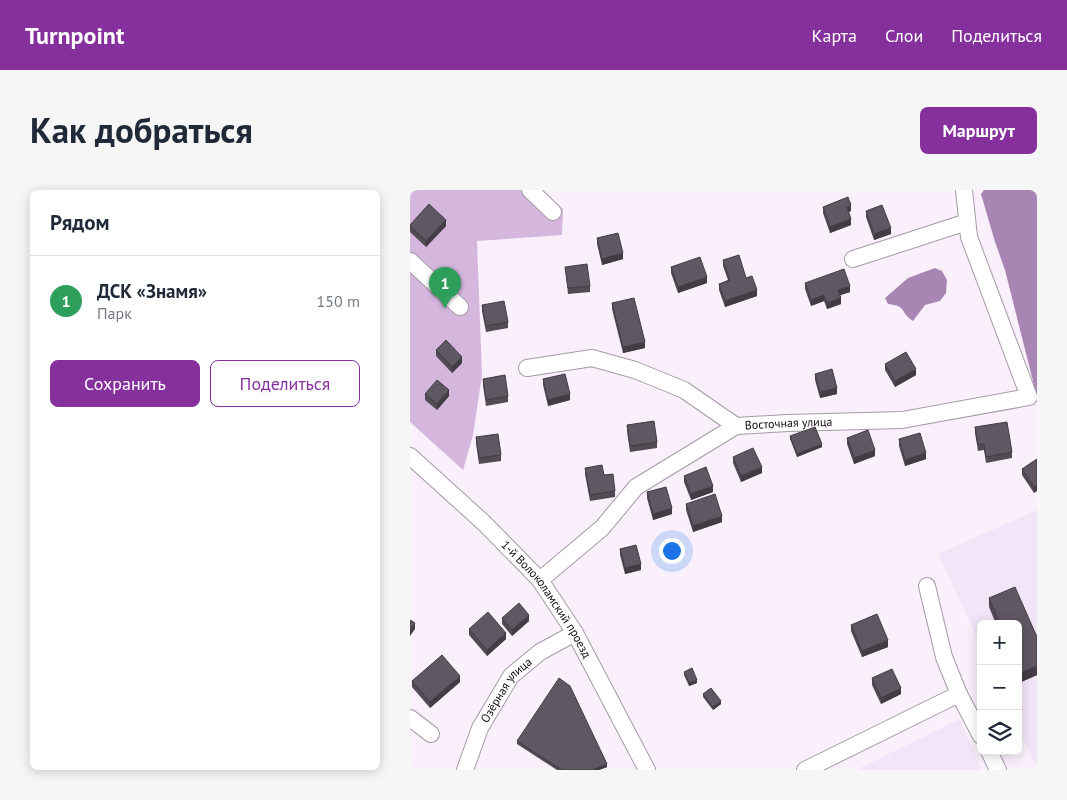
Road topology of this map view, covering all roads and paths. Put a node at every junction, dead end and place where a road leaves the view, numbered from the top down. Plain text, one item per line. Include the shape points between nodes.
1 (530, 190) edge
2 (964, 190) edge
3 (554, 212) dead end
4 (967, 222) junction
5 (853, 259) dead end
6 (410, 261) edge
7 (460, 307) dead end
8 (527, 368) dead end
9 (736, 426) junction
10 (410, 456) edge
11 (540, 580) junction
12 (928, 586) dead end
13 (575, 633) junction
14 (959, 694) junction
15 (410, 718) edge
16 (977, 728) edge
17 (431, 734) dead end
18 (991, 755) edge
19 (465, 770) edge
20 (647, 770) edge
21 (805, 770) edge
22 (998, 770) edge

1 - 3 street
2 - 4 street
4 - 5 street
4 - 9 street, Восточная улица via 969,237 1030,397 902,420
6 - 7 street
8 - 9 street via 592,358 635,370 684,390
9 - 11 street, Восточная улица via 636,487 602,528
10 - 11 street, 1-й Волоколамский проезд via 484,523
11 - 13 street, 1-й Волоколамский проезд
12 - 14 street via 944,657
13 - 19 street, Озёрная улица via 540,652 511,676 480,728
13 - 20 street, 1-й Волоколамский проезд
14 - 16 street
14 - 21 street
15 - 17 street
18 - 22 street

